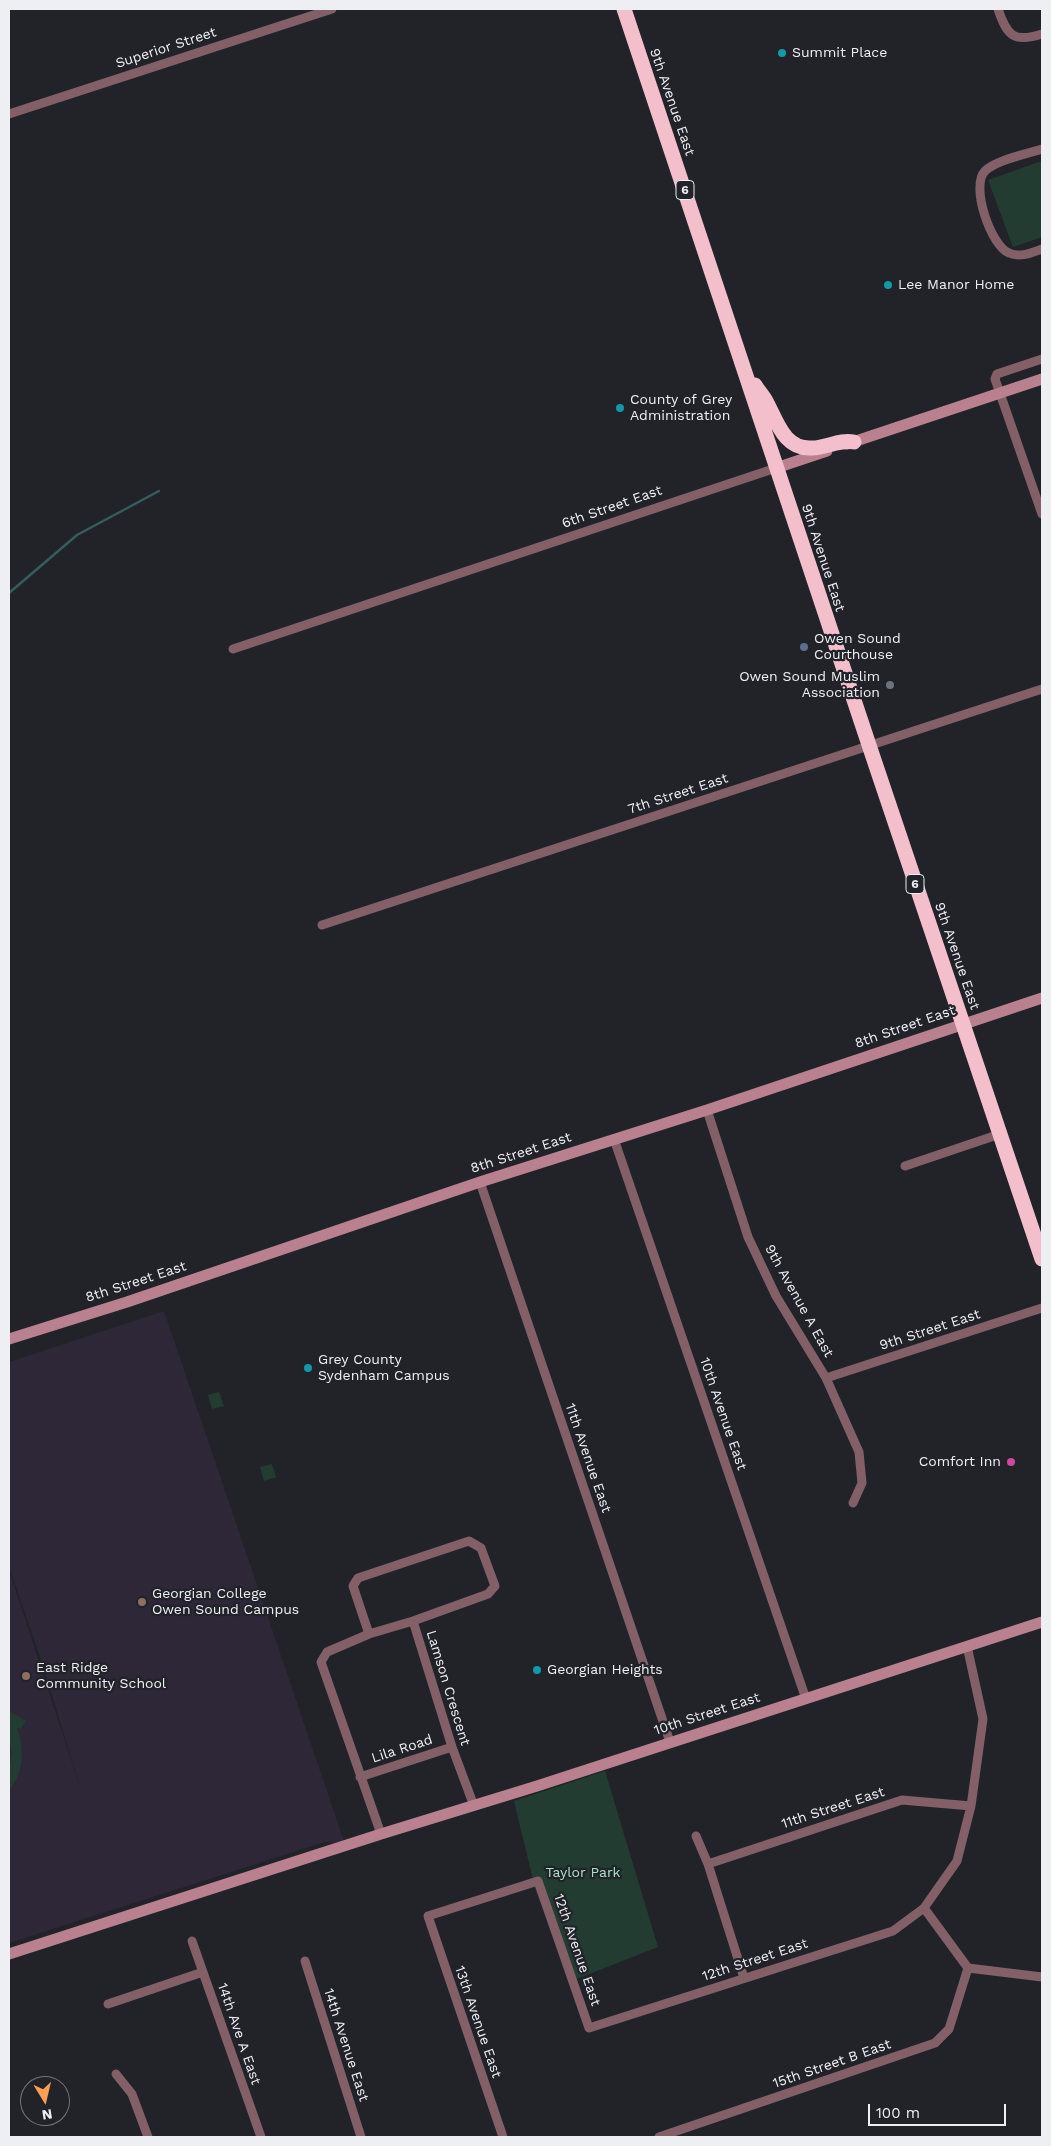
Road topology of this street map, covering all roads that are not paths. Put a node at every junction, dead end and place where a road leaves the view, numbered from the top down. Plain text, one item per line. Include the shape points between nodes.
1 (332, 9) edge
2 (624, 9) edge
3 (998, 9) edge
4 (1042, 34) edge
5 (9, 114) edge
6 (1042, 149) edge
7 (1042, 249) edge
8 (1042, 360) edge
9 (745, 372) junction
10 (1042, 379) edge
11 (1000, 393) junction
12 (854, 442) junction
13 (776, 468) junction
14 (1042, 514) edge
15 (233, 650) dead end
16 (1042, 689) edge
17 (869, 745) junction
18 (322, 926) dead end
19 (1042, 998) edge
20 (962, 1024) junction
21 (707, 1110) junction
22 (1000, 1134) junction
23 (614, 1139) junction
24 (906, 1166) dead end
25 (480, 1182) junction
26 (1042, 1259) edge
27 (1042, 1308) edge
28 (9, 1339) edge
29 (826, 1378) junction
30 (853, 1503) dead end
31 (413, 1621) junction
32 (1042, 1622) edge
33 (369, 1634) junction
34 (967, 1646) junction
35 (806, 1699) junction
36 (670, 1742) junction
37 (452, 1747) junction
38 (360, 1778) junction
39 (474, 1806) junction
40 (971, 1806) junction
41 (381, 1834) junction
42 (696, 1836) dead end
43 (708, 1864) junction
44 (924, 1908) junction
45 (428, 1916) joint
46 (192, 1941) dead end
47 (9, 1954) edge
48 (306, 1961) dead end
49 (968, 1968) junction
50 (203, 1972) junction
51 (1042, 1977) edge
52 (744, 1978) junction
53 (108, 2004) dead end
54 (589, 2028) joint
55 (116, 2074) dead end
56 (148, 2137) edge
57 (260, 2137) edge
58 (361, 2137) edge
59 (503, 2137) edge
60 (659, 2137) edge

1 - 5 street, Superior Street
2 - 9 highway, 9th Avenue East / 6
3 - 4 street via 1012,36 1023,39
6 - 7 street via 991,166 982,175 979,187 983,208 1000,248 1020,255
8 - 11 street via 997,374 995,379
9 - 12 highway via 766,402 782,434 792,443 802,448 813,448 846,440
9 - 13 highway, 9th Avenue East / 6
10 - 11 main road, 6th Street East
11 - 12 main road, 6th Street East
11 - 14 street
12 - 13 main road, 6th Street East
13 - 15 street, 6th Street East
13 - 17 highway, 9th Avenue East / 6
16 - 17 street, 7th Street East
17 - 18 street, 7th Street East
17 - 20 highway, 9th Avenue East / 6
19 - 20 main road, 8th Street East
20 - 21 main road, 8th Street East
20 - 22 highway, 9th Avenue East / 6
21 - 23 main road, 8th Street East
21 - 29 street, 9th Avenue A East via 748,1237 776,1296
22 - 24 street
22 - 26 highway, 9th Avenue East / 6
23 - 25 main road, 8th Street East
23 - 35 street, 10th Avenue East
25 - 28 main road, 8th Street East
25 - 36 street, 11th Avenue East
27 - 29 street, 9th Street East
29 - 30 street, 9th Avenue A East via 859,1452 862,1484
31 - 33 street, Lamson Crescent
31 - 33 street via 488,1594 495,1586 480,1548 469,1541 358,1578 353,1586
31 - 37 street, Lamson Crescent
32 - 34 main road, 10th Street East
33 - 38 street, Lamson Crescent via 327,1652 321,1662
34 - 35 main road, 10th Street East
34 - 40 street via 983,1718
35 - 36 main road, 10th Street East
36 - 39 main road, 10th Street East
37 - 38 street, Lila Road
37 - 39 street, Lamson Crescent
38 - 41 street, Lamson Crescent
39 - 41 main road, 10th Street East
40 - 43 street, 11th Street East via 902,1800
40 - 44 street via 957,1861
41 - 47 main road, 10th Street East
42 - 43 street
43 - 52 street
44 - 49 street
44 - 52 street, 12th Street East via 893,1931
45 - 54 street, 12th Avenue East via 538,1881
45 - 59 street, 13th Avenue East
46 - 50 street, 14th Ave A East
48 - 58 street, 14th Avenue East
49 - 51 street
49 - 60 street, 15th Street B East via 949,2028 936,2043
50 - 53 street
50 - 57 street, 14th Ave A East
52 - 54 street, 12th Street East
55 - 56 street via 132,2094

